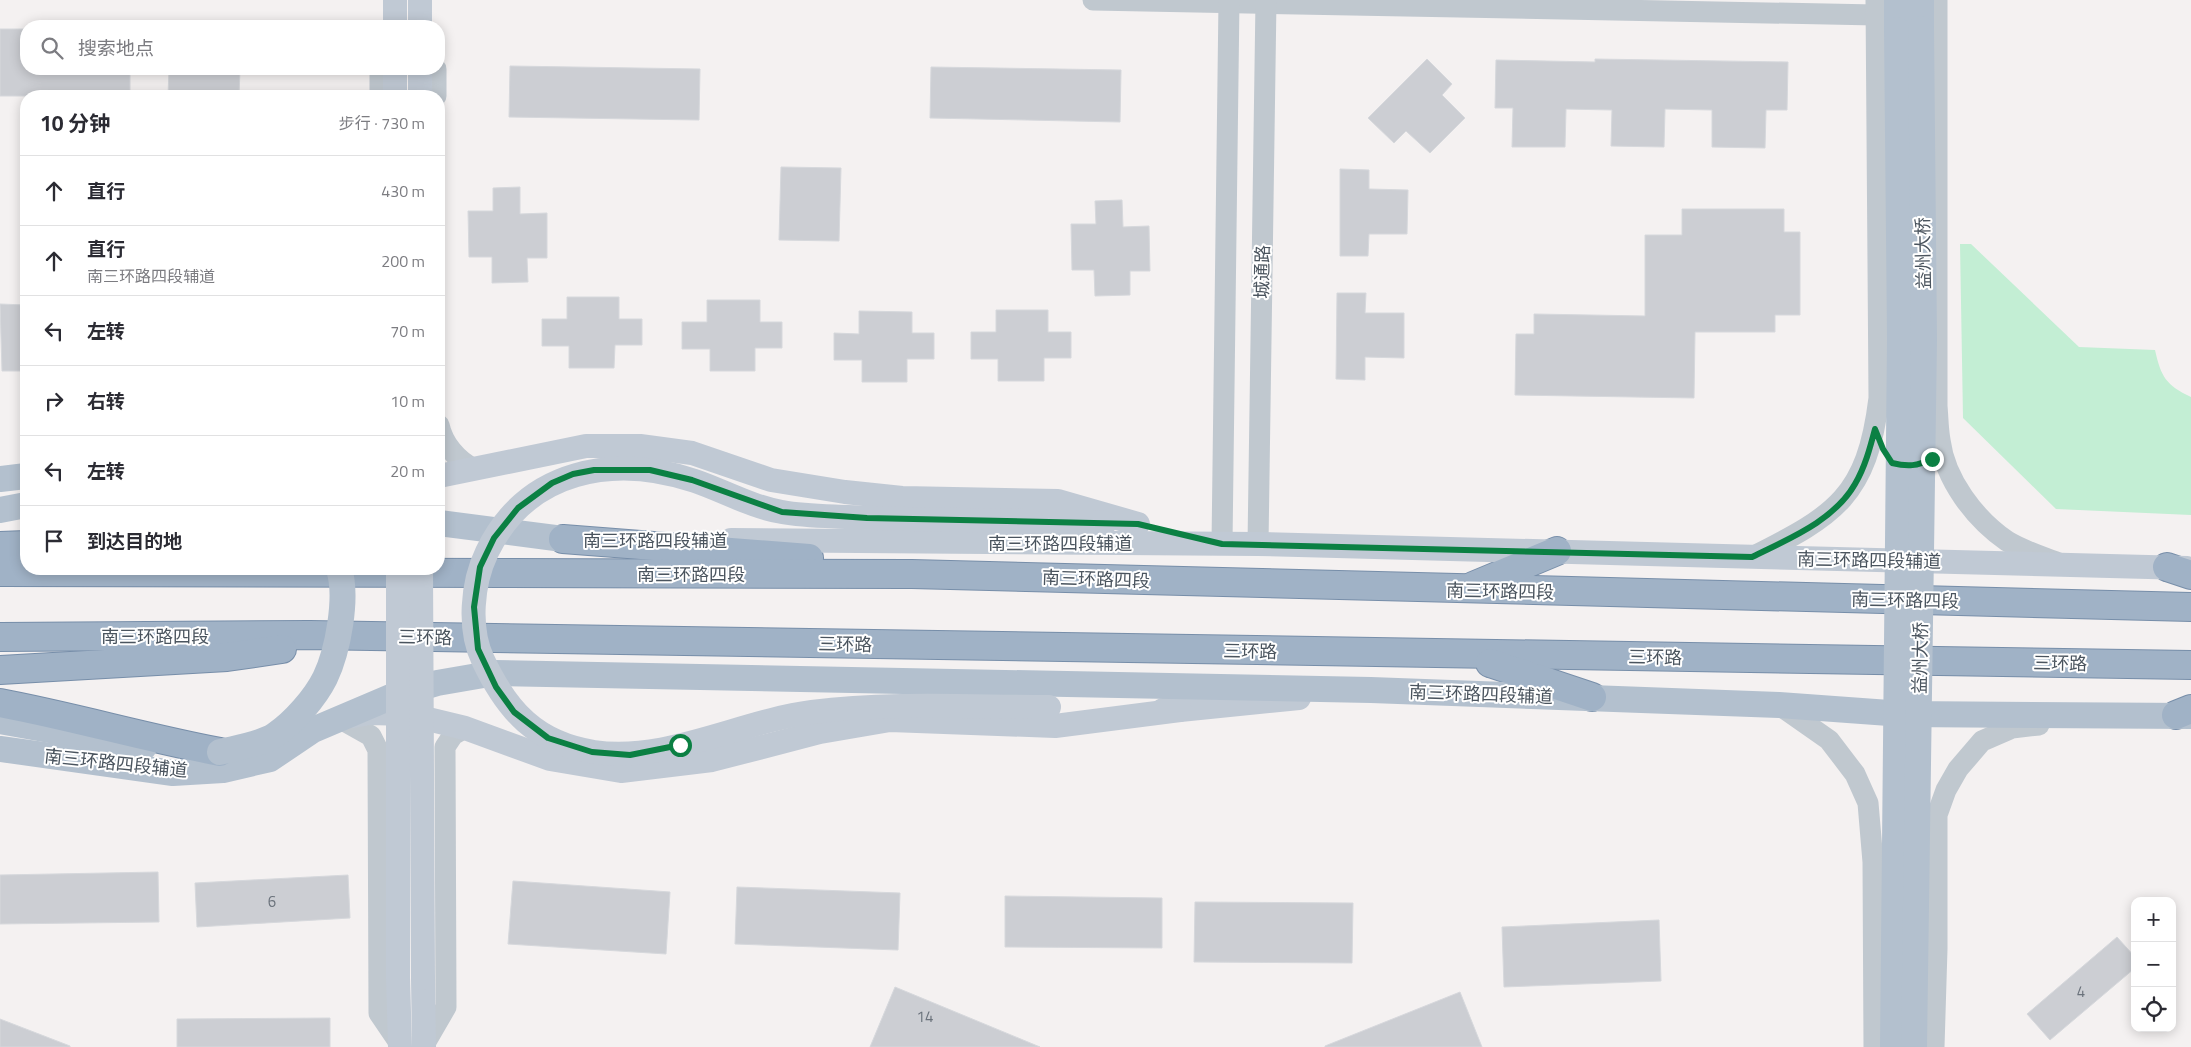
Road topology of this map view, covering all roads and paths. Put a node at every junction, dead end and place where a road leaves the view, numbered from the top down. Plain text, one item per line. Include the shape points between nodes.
1 (393, 0) edge
2 (422, 0) edge
3 (1093, 0) edge
4 (1921, 0) edge
5 (1936, 0) edge
6 (1229, 1) edge
7 (1266, 2) edge
8 (1893, 15) edge
9 (386, 20) edge
10 (395, 20) edge
11 (420, 20) edge
12 (428, 20) edge
13 (380, 75) edge
14 (395, 75) edge
15 (420, 75) edge
16 (436, 75) edge
17 (380, 90) edge
18 (395, 90) edge
19 (420, 90) edge
20 (436, 90) edge
21 (1875, 429) junction
22 (1940, 441) junction
23 (445, 442) edge
24 (474, 469) junction
25 (445, 475) edge
26 (20, 477) edge
27 (0, 479) edge
28 (445, 524) edge
29 (1138, 524) junction
30 (563, 539) junction
31 (1222, 544) junction
32 (1258, 544) junction
33 (1557, 551) junction
34 (1752, 557) junction
35 (2061, 564) junction
36 (2183, 570) edge
37 (445, 571) edge
38 (0, 572) edge
39 (20, 572) edge
40 (324, 575) edge
41 (398, 575) edge
42 (421, 575) edge
43 (1107, 580) junction
44 (1463, 590) junction
45 (2191, 607) edge
46 (310, 635) junction
47 (0, 637) edge
48 (1465, 654) junction
49 (2191, 665) edge
50 (0, 670) edge
51 (1370, 690) junction
52 (1592, 698) junction
53 (0, 703) edge
54 (1779, 705) junction
55 (1180, 710) junction
56 (2186, 713) edge
57 (339, 718) junction
58 (0, 721) edge
59 (465, 728) junction
60 (445, 747) junction
61 (0, 749) edge
62 (378, 750) junction
63 (220, 752) junction
64 (400, 1046) edge
65 (424, 1046) edge
66 (1874, 1047) edge
67 (1892, 1047) edge
68 (1914, 1047) edge
69 (1934, 1047) edge

1 - 9 street
1 - 10 main road
2 - 11 main road
2 - 12 street
3 - 6 street
4 - 8 main road
5 - 22 street via 1937,396
6 - 7 street
6 - 31 street, 城通路
7 - 8 street
7 - 32 street, 城通路
8 - 21 street via 1879,398
8 - 67 main road, 益州大桥, bridge via 1900,338
8 - 68 main road, 益州大桥, bridge via 1924,338
13 - 17 street
14 - 18 main road
15 - 19 main road
16 - 20 street
21 - 22 street via 1892,463 1907,466 1919,466 1932,459
21 - 34 street via 1854,486 1840,502 1799,534
22 - 35 street via 1953,480 1991,528 2008,542
23 - 24 street via 463,463
24 - 25 main road
24 - 29 main road via 586,446 640,446 692,453 771,480 845,492 902,498 1058,500
26 - 27 main road
28 - 30 main road, 南三环路四段辅道
29 - 31 main road
29 - 55 main road, 南三环路四段辅道, bridge via 867,518 782,512 692,480 650,470 594,470 552,483 518,508 494,538 480,567 474,607 478,649 496,687 514,712 548,738 592,752 630,755 808,712 866,706
30 - 31 main road, 南三环路四段辅道
30 - 43 highway
31 - 32 main road, 南三环路四段辅道
32 - 33 main road, 南三环路四段辅道
33 - 34 main road, 南三环路四段辅道
33 - 44 highway
34 - 35 main road, 南三环路四段辅道
35 - 36 main road, 南三环路四段辅道
37 - 43 highway, 南三环路四段 via 912,574
38 - 39 highway, 南三环路四段
40 - 63 main road, bridge via 342,600 326,677 296,716 274,736
41 - 64 main road, bridge
42 - 65 main road, bridge
43 - 44 highway, 南三环路四段
44 - 45 highway, 南三环路四段
46 - 47 highway, 南三环路四段
46 - 48 highway, 三环路
46 - 50 highway via 283,649 227,657
48 - 49 highway, 三环路
48 - 52 highway
51 - 52 main road, 南三环路四段辅道
51 - 55 main road, 南三环路四段辅道
51 - 57 main road, 南三环路四段辅道 via 495,674 392,696
52 - 54 main road, 南三环路四段辅道
53 - 63 highway
54 - 56 main road, 南三环路四段辅道 via 1903,714
54 - 66 street via 1829,740 1855,774 1868,803 1873,862
55 - 59 main road, 南三环路四段辅道 via 1054,726 890,720 820,732 712,760 622,771 550,759
56 - 69 street via 2012,728 1982,741 1958,770 1946,790 1937,816
57 - 59 main road, 南三环路四段辅道 via 370,713 407,714
57 - 61 main road, 南三环路四段辅道 via 313,730 270,759 223,770 173,773
57 - 62 street via 370,736
58 - 63 main road via 129,746
59 - 60 street via 453,735
60 - 62 street via 432,722 408,716 392,722
60 - 65 street via 446,1007
62 - 64 street via 379,1013

